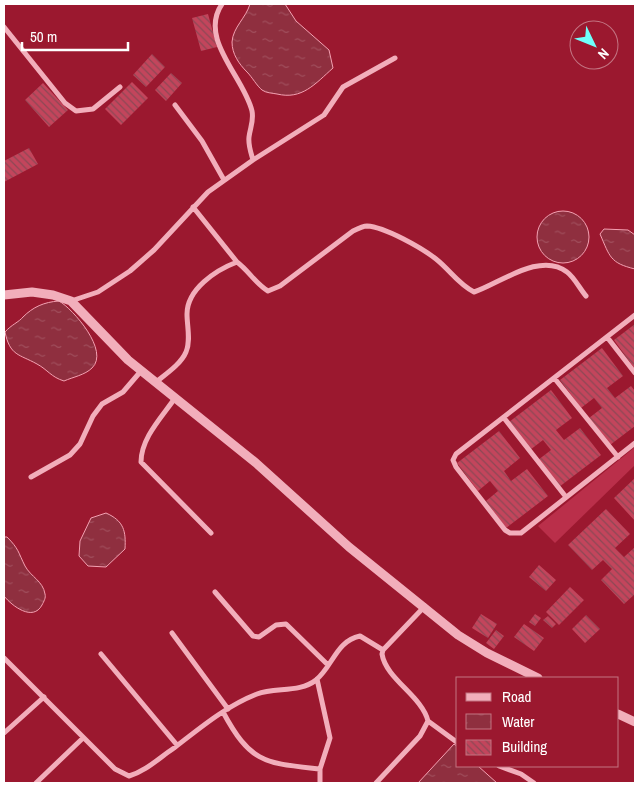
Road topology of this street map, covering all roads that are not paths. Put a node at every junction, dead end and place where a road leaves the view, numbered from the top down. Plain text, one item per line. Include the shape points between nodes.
1 (222, 4) edge
2 (4, 27) edge
3 (395, 58) dead end
4 (120, 87) dead end
5 (175, 105) dead end
6 (253, 160) junction
7 (224, 180) junction
8 (193, 207) junction
9 (237, 262) junction
10 (4, 295) edge
11 (586, 296) dead end
12 (71, 301) junction
13 (635, 315) edge
14 (607, 338) junction
15 (141, 371) junction
16 (635, 373) edge
17 (555, 379) junction
18 (156, 382) junction
19 (175, 398) junction
20 (504, 418) junction
21 (635, 443) edge
22 (618, 457) junction
23 (31, 477) dead end
24 (566, 497) junction
25 (211, 533) dead end
26 (215, 592) dead end
27 (424, 606) junction
28 (172, 633) dead end
29 (383, 650) junction
30 (101, 654) dead end
31 (4, 658) edge
32 (328, 665) junction
33 (536, 677) edge
34 (317, 679) junction
35 (44, 697) junction
36 (228, 709) junction
37 (222, 712) junction
38 (619, 714) edge
39 (428, 721) junction
40 (635, 722) edge
41 (4, 733) edge
42 (83, 738) junction
43 (456, 742) edge
44 (177, 745) junction
45 (502, 767) edge
46 (320, 769) junction
47 (36, 783) edge
48 (320, 783) edge
49 (376, 783) edge
50 (534, 783) edge

1 - 6 street via 216,16 215,30 251,108 248,145
2 - 4 street via 65,103 76,111 94,109
3 - 6 street via 343,88 324,115
5 - 7 street via 202,141
6 - 7 street
7 - 8 street
8 - 9 street
8 - 12 street via 130,271 98,292
9 - 11 street via 256,284 268,291 280,286 353,230 366,226 378,228 421,249 437,260 463,287 474,292 522,269 556,266 568,272
9 - 18 street via 224,267 194,291 188,300 186,352
10 - 12 street via 32,292
12 - 15 street
13 - 14 street
14 - 16 street
14 - 17 street
15 - 18 street
15 - 23 street via 123,392 102,404 80,444 70,455
17 - 20 street
17 - 22 street
18 - 19 street
19 - 25 street via 147,439 141,452 141,462
19 - 27 street via 256,463 349,547
20 - 24 street
20 - 24 street via 456,454 453,460 505,530 521,534
21 - 22 street
22 - 24 street
26 - 32 street via 253,636 259,638 276,625 286,624
27 - 29 street
27 - 33 street via 487,653
28 - 36 street
29 - 32 street via 360,636 352,638 344,643
29 - 39 street via 382,660 423,709
30 - 44 street
31 - 35 street
32 - 34 street
34 - 36 street via 309,685 257,694
34 - 46 street via 330,738
35 - 41 street
35 - 42 street
36 - 37 street
37 - 44 street
37 - 46 street via 235,735 259,759 273,764
38 - 40 street
39 - 43 street
39 - 49 street via 420,736
42 - 44 street via 115,769 129,776 144,770
42 - 47 street
45 - 50 street
46 - 48 street

